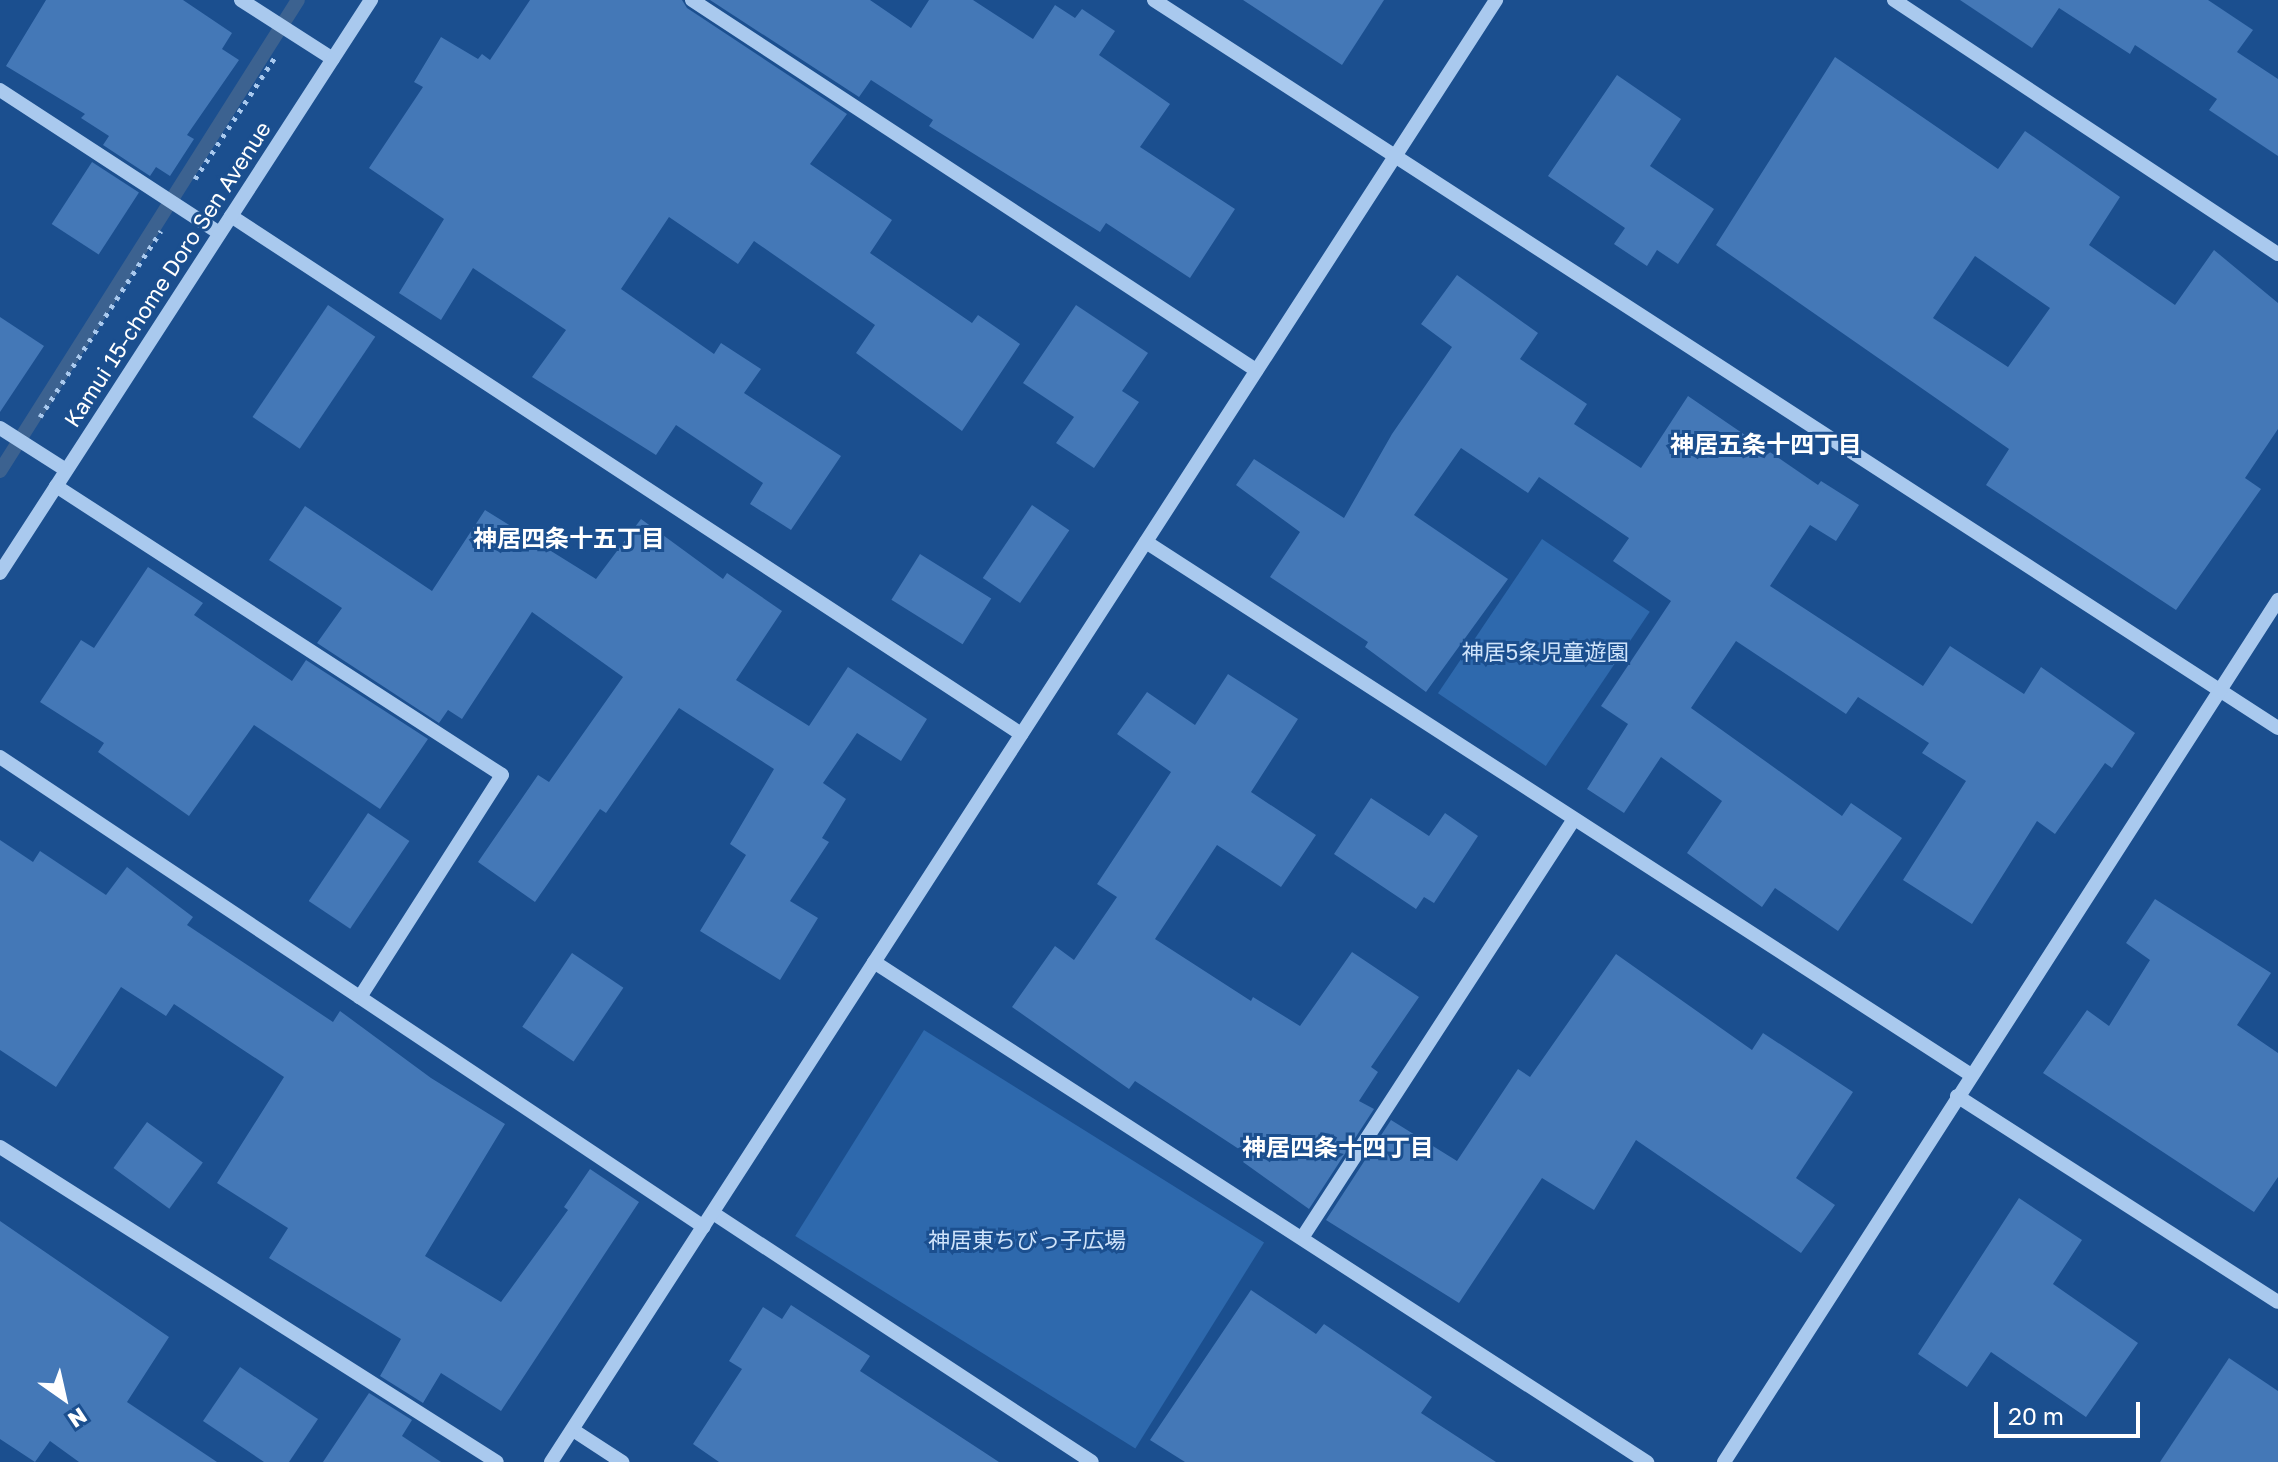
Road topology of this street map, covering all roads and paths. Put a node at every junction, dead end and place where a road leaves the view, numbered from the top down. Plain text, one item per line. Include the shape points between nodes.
1 (241, 0) edge
2 (371, 0) edge
3 (692, 0) edge
4 (1154, 0) edge
5 (1496, 0) edge
6 (1894, 0) edge
7 (290, 33) junction
8 (333, 59) junction
9 (0, 90) edge
10 (1395, 156) junction
11 (177, 208) junction
12 (231, 216) junction
13 (219, 233) junction
14 (2278, 254) edge
15 (1256, 370) junction
16 (0, 428) edge
17 (23, 444) junction
18 (66, 470) junction
19 (56, 486) junction
20 (1146, 542) junction
21 (0, 573) edge
22 (2278, 600) edge
23 (2220, 690) junction
24 (2278, 728) edge
25 (1021, 734) junction
26 (0, 757) edge
27 (1573, 821) junction
28 (874, 962) junction
29 (360, 997) junction
30 (1971, 1075) junction
31 (1957, 1096) junction
32 (0, 1147) edge
33 (713, 1213) junction
34 (704, 1227) junction
35 (1302, 1238) junction
36 (2278, 1302) edge
37 (573, 1430) junction
38 (497, 1462) edge
39 (551, 1462) edge
40 (622, 1462) edge
41 (1092, 1462) edge
42 (1647, 1462) edge
43 (1724, 1462) edge

1 - 7 street
2 - 8 street, Kamui 15-chome Doro Sen Avenue
3 - 15 street
4 - 10 street
5 - 10 street
6 - 14 street
7 - 8 street
7 - 11 path
8 - 12 street, Kamui 15-chome Doro Sen Avenue
9 - 11 street
10 - 15 street
10 - 23 street
11 - 13 street
11 - 17 path
12 - 13 street, Kamui 15-chome Doro Sen Avenue
12 - 25 street
13 - 18 street, Kamui 15-chome Doro Sen Avenue
15 - 20 street
16 - 17 street
17 - 18 street
18 - 19 street, Kamui 15-chome Doro Sen Avenue
19 - 21 street, Kamui 15-chome Doro Sen Avenue
19 - 29 street via 502,775
20 - 25 street
20 - 27 street
22 - 23 street
23 - 24 street
23 - 30 street
25 - 28 street
26 - 29 street
27 - 30 street
27 - 35 street
28 - 33 street
28 - 35 street
29 - 34 street
30 - 31 street
31 - 36 street
31 - 43 street
32 - 38 street
33 - 34 street
33 - 41 street
34 - 37 street
35 - 42 street
37 - 39 street
37 - 40 street

